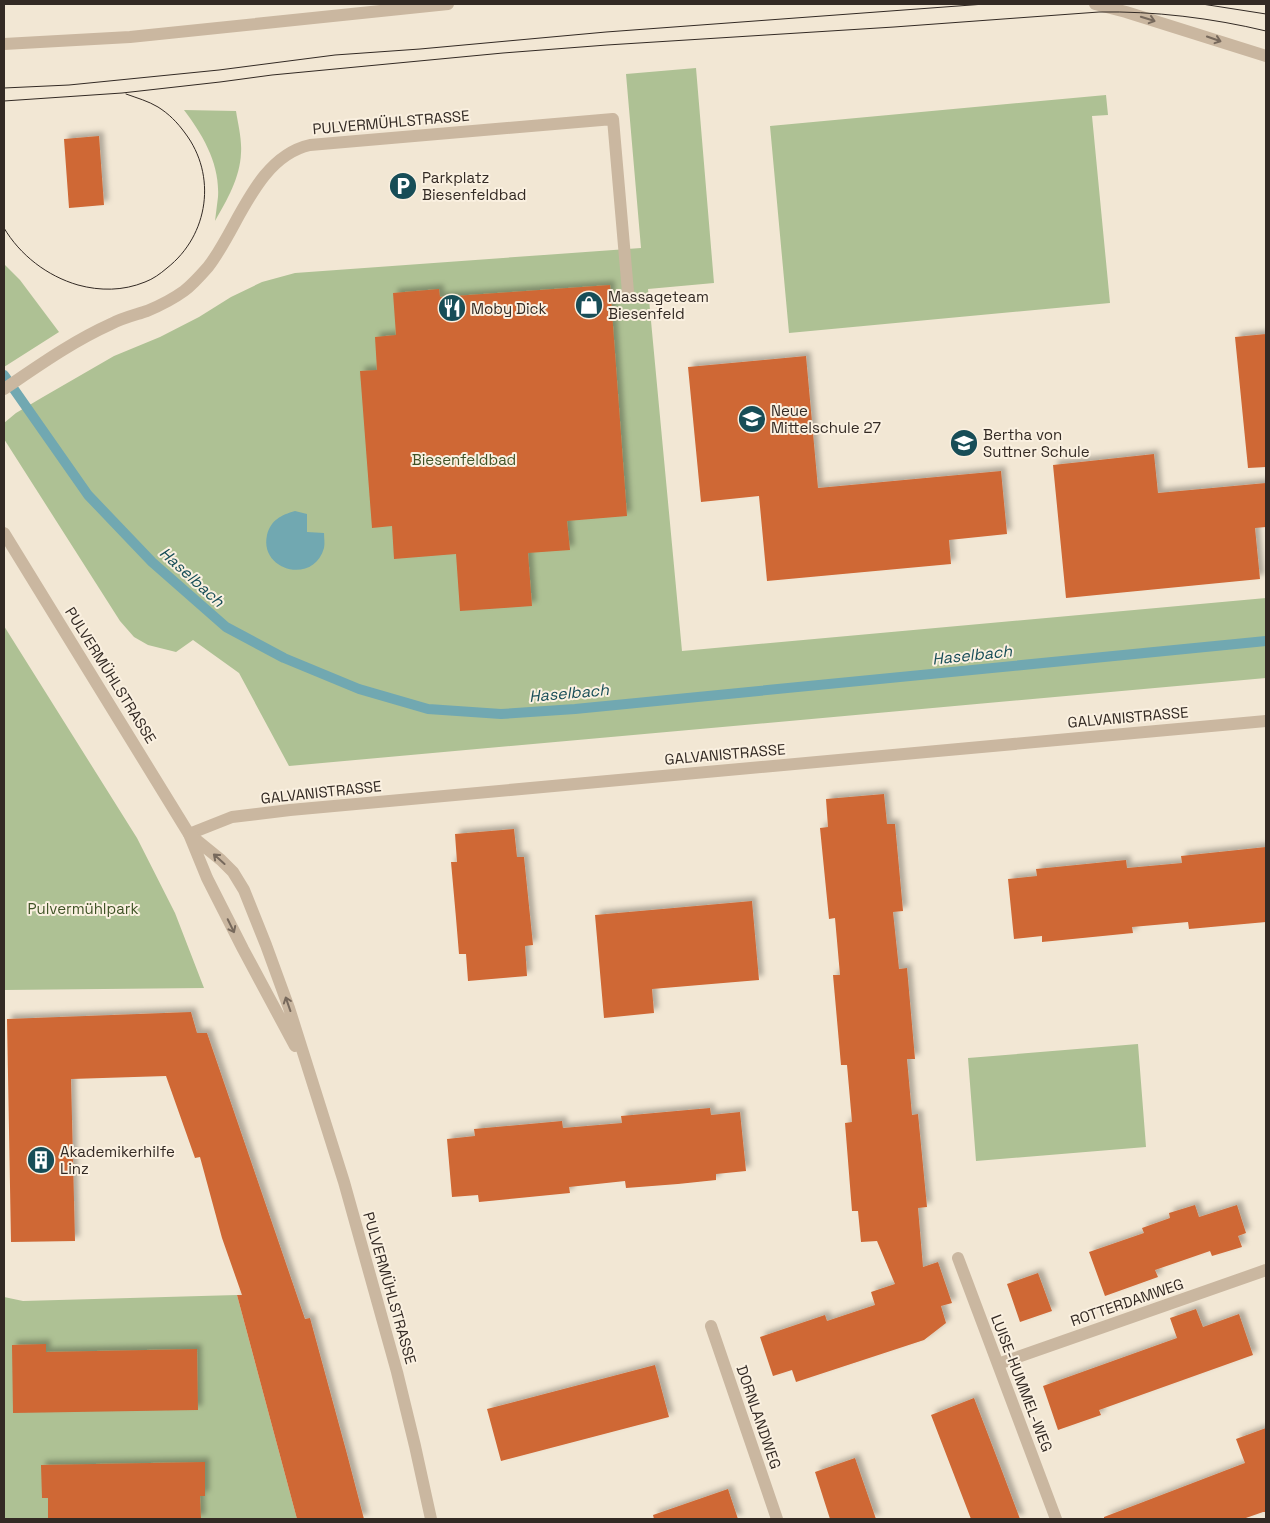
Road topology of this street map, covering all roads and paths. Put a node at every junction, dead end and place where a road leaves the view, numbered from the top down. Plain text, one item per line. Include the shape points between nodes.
1 (448, 4) edge
2 (1095, 4) edge
3 (4, 44) edge
4 (1266, 56) edge
5 (628, 292) dead end
6 (4, 389) edge
7 (4, 533) edge
8 (1266, 721) edge
9 (189, 834) junction
10 (307, 1068) junction
11 (958, 1258) dead end
12 (1266, 1270) edge
13 (711, 1326) dead end
14 (998, 1364) junction
15 (431, 1519) edge
16 (777, 1519) edge
17 (1056, 1519) edge

1 - 3 street via 130,37
2 -> 4 street
5 - 6 street, PULVERMÜHLSTRASSE via 613,119 310,145 290,152 268,172 208,266 184,291 80,340
7 - 9 street, PULVERMÜHLSTRASSE
8 - 9 street, GALVANISTRASSE via 290,810 232,817
9 -> 10 street, PULVERMÜHLSTRASSE via 207,878
10 -> 9 street, PULVERMÜHLSTRASSE via 289,1008 244,890 233,872
10 - 15 street, PULVERMÜHLSTRASSE via 342,1174 394,1363
11 - 14 street, LUISE-HUMMEL-WEG
12 - 14 street, ROTTERDAMWEG
13 - 16 street, DORNLANDWEG
14 - 17 street, LUISE-HUMMEL-WEG

